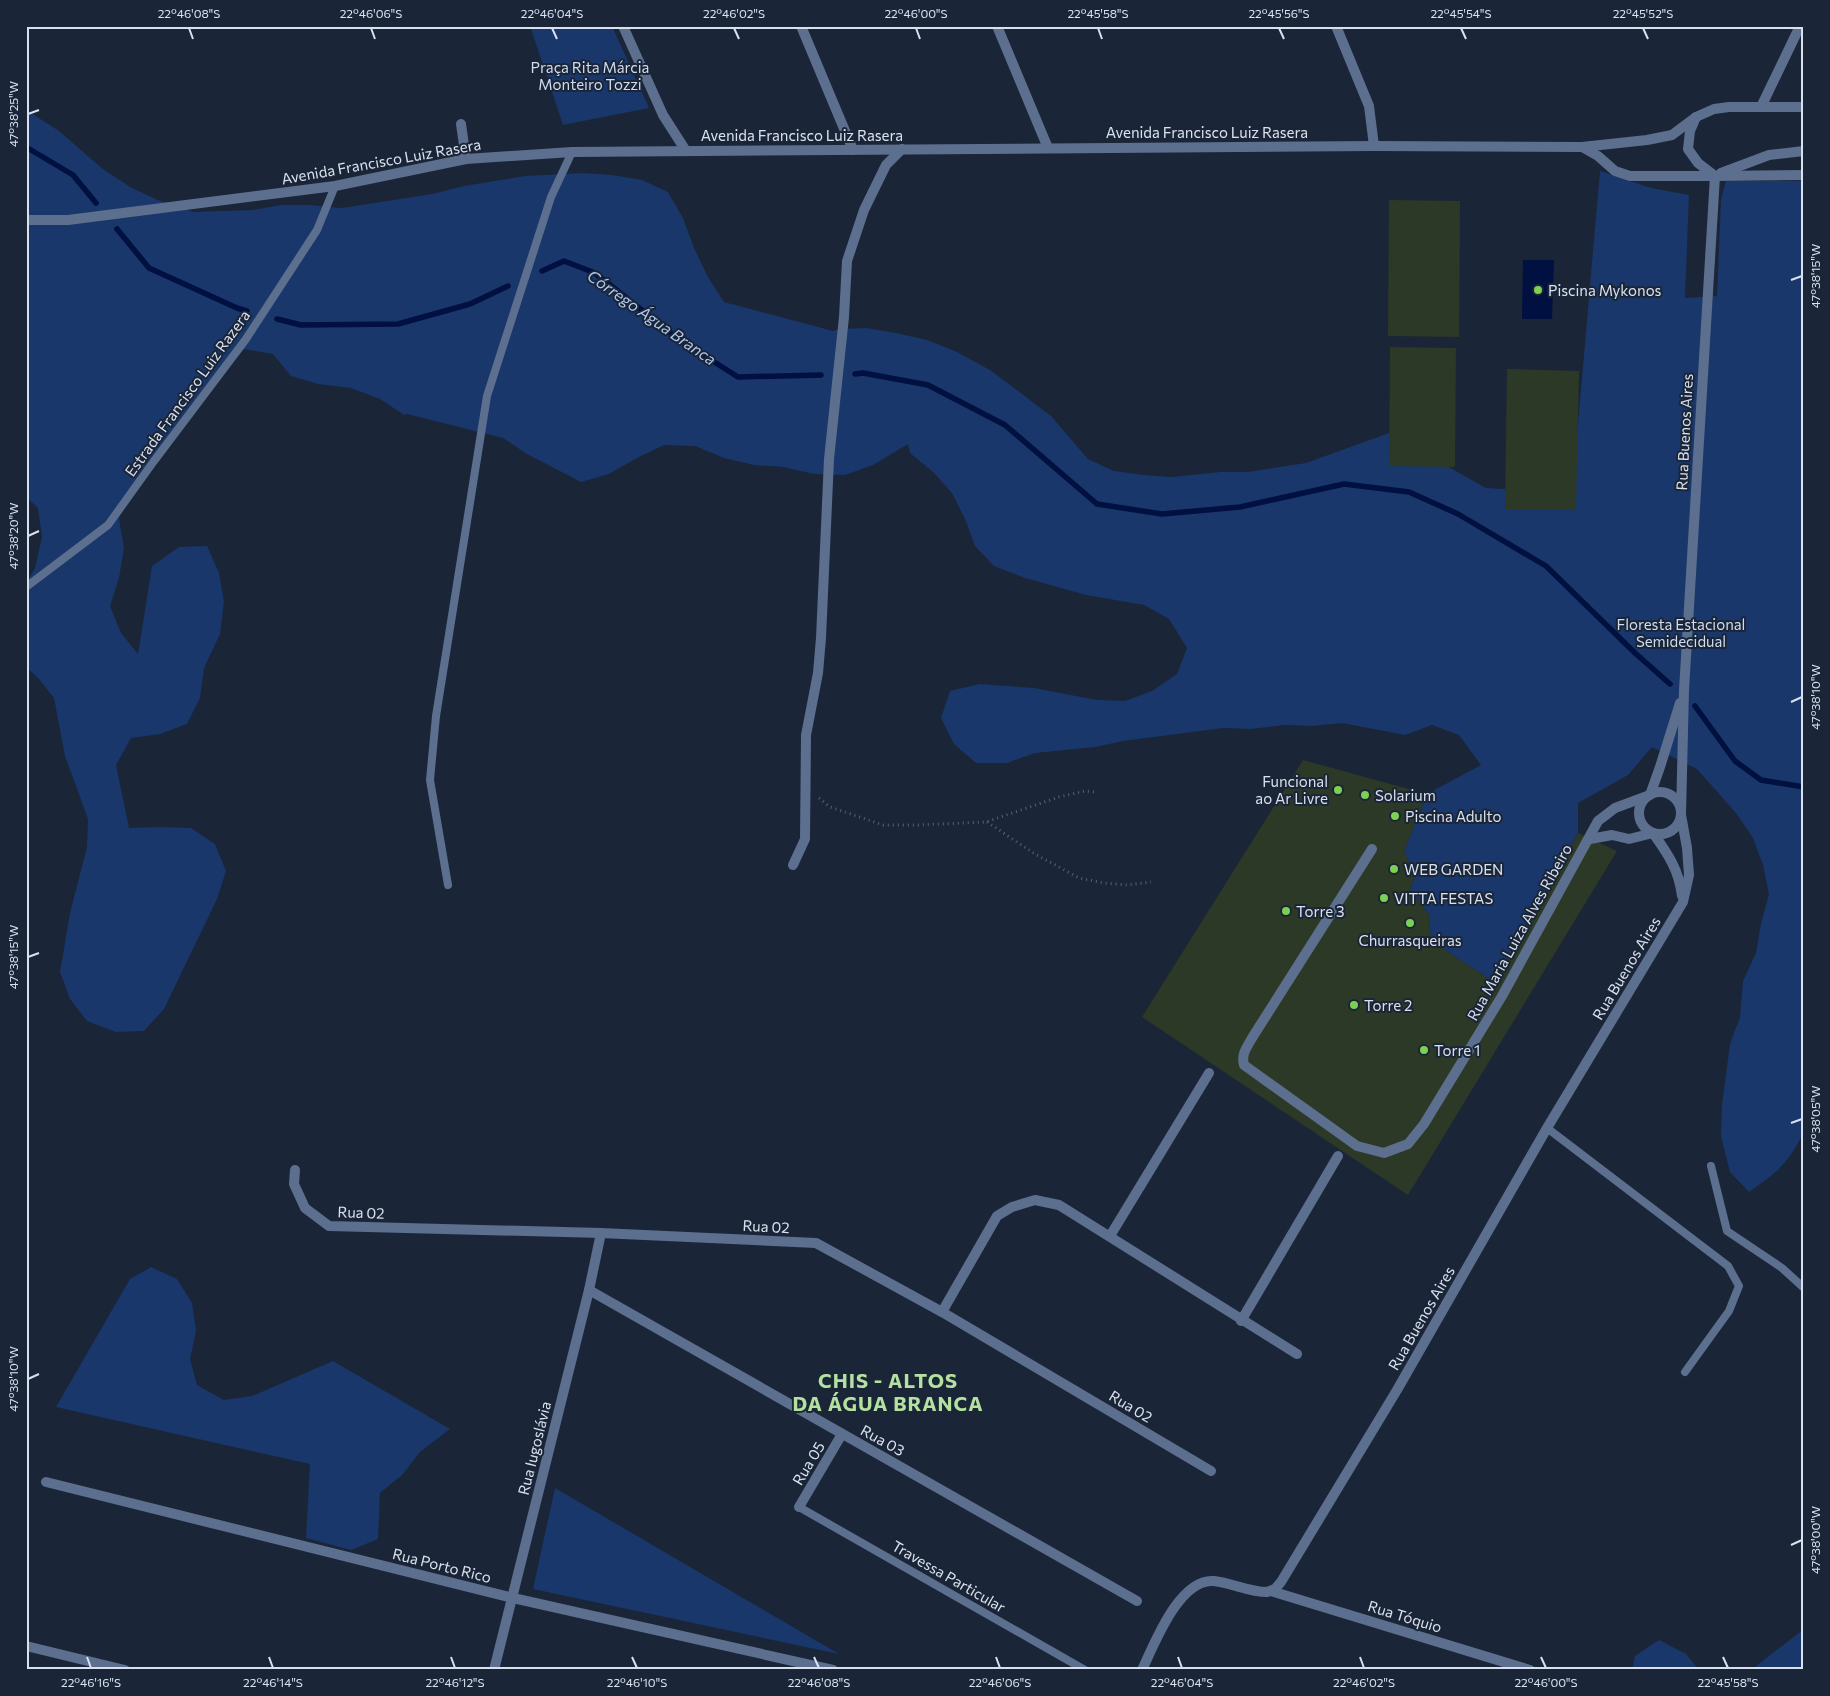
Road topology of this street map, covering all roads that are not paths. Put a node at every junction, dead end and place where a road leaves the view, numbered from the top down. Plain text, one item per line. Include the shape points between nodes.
1 (623, 26) edge
2 (801, 26) edge
3 (997, 26) edge
4 (1336, 26) edge
5 (1800, 26) edge
6 (1762, 107) junction
7 (1804, 107) edge
8 (1696, 117) junction
9 (461, 124) dead end
10 (1374, 146) junction
11 (1582, 146) junction
12 (1048, 148) junction
13 (853, 150) junction
14 (902, 150) junction
15 (686, 151) junction
16 (1804, 151) edge
17 (572, 152) junction
18 (466, 159) junction
19 (1804, 175) edge
20 (1715, 176) junction
21 (335, 186) junction
22 (26, 220) edge
23 (26, 586) edge
24 (1684, 690) junction
25 (1650, 795) junction
26 (1681, 815) junction
27 (1654, 834) junction
28 (1590, 838) junction
29 (1372, 848) dead end
30 (794, 865) dead end
31 (448, 885) dead end
32 (1683, 902) junction
33 (1208, 1073) dead end
34 (1548, 1128) junction
35 (1338, 1156) dead end
36 (1711, 1166) dead end
37 (295, 1170) dead end
38 (601, 1233) junction
39 (1110, 1236) junction
40 (1804, 1288) edge
41 (589, 1290) junction
42 (942, 1312) junction
43 (1242, 1321) junction
44 (1296, 1354) dead end
45 (1685, 1372) dead end
46 (842, 1434) junction
47 (1211, 1471) dead end
48 (46, 1482) dead end
49 (799, 1506) joint
50 (1271, 1591) junction
51 (513, 1598) junction
52 (1137, 1601) dead end
53 (26, 1646) edge
54 (125, 1670) edge
55 (494, 1670) edge
56 (833, 1670) edge
57 (1085, 1670) edge
58 (1142, 1670) edge
59 (1530, 1670) edge

1 - 15 street via 663,115
2 - 13 street
3 - 12 street
4 - 10 street via 1369,106
5 - 6 street
6 - 7 street, Avenida Francisco Luiz Rasera
6 - 8 street, Avenida Francisco Luiz Rasera via 1714,109
8 - 11 street, Avenida Francisco Luiz Rasera via 1672,135
8 - 20 street via 1688,149 1698,163
9 - 18 street
10 - 11 street, Avenida Francisco Luiz Rasera
10 - 12 street, Avenida Francisco Luiz Rasera
11 - 20 street via 1614,171 1630,176
12 - 14 street, Avenida Francisco Luiz Rasera
13 - 14 street, Avenida Francisco Luiz Rasera
13 - 15 street, Avenida Francisco Luiz Rasera
14 - 30 street via 886,164 864,210 847,261 829,460 821,638 806,735 805,839
15 - 17 street, Avenida Francisco Luiz Rasera
16 - 20 street via 1751,161
17 - 18 street, Avenida Francisco Luiz Rasera
17 - 31 lane via 551,197 485,405 436,716 430,780
18 - 21 street, Avenida Francisco Luiz Rasera
19 - 20 street
20 - 24 street, Rua Buenos Aires
21 - 22 street, Avenida Francisco Luiz Rasera via 68,220
21 - 23 lane, Estrada Francisco Luiz Razera via 317,230 246,340 108,525
24 - 25 street, Rua Buenos Aires
24 - 26 street, Rua Buenos Aires
25 - 26 street, Rua Buenos Aires via 1656,792 1669,794 1678,802
25 - 27 street, Rua Buenos Aires via 1644,799 1638,812 1642,825
25 - 28 street, Rua Buenos Aires via 1616,808 1598,821
26 - 27 street via 1672,831
26 - 32 street, Rua Buenos Aires via 1689,874
27 - 28 street via 1629,839 1612,835
27 - 32 street, Rua Buenos Aires via 1674,864
28 - 29 street, Rua Maria Luiza Alves Ribeiro via 1502,996 1424,1124 1408,1144 1384,1153 1357,1146 1244,1065 1242,1059
32 - 34 street, Rua Buenos Aires
33 - 39 street
34 - 45 lane via 1728,1266 1739,1286 1729,1311
34 - 50 street, Rua Buenos Aires via 1397,1390 1281,1582
35 - 43 street
36 - 40 lane via 1727,1231 1782,1268
37 - 38 street, Rua 02 via 294,1184 305,1208 329,1226
38 - 41 street, Rua Iugoslávia
38 - 42 street, Rua 02 via 816,1243
39 - 42 street via 1059,1205 1034,1200 1012,1206 997,1216
39 - 43 street
41 - 46 street, Rua 03
41 - 51 street, Rua Iugoslávia
42 - 47 street, Rua 02
43 - 44 street
46 - 49 street, Rua 05
46 - 52 street, Rua 03
48 - 51 street, Rua Porto Rico
49 - 57 lane, Travessa Particular
50 - 58 street via 1212,1581 1198,1585 1177,1602 1169,1614
50 - 59 street, Rua Tóquio
51 - 55 street, Rua Iugoslávia
51 - 56 street, Rua Porto Rico
53 - 54 street

